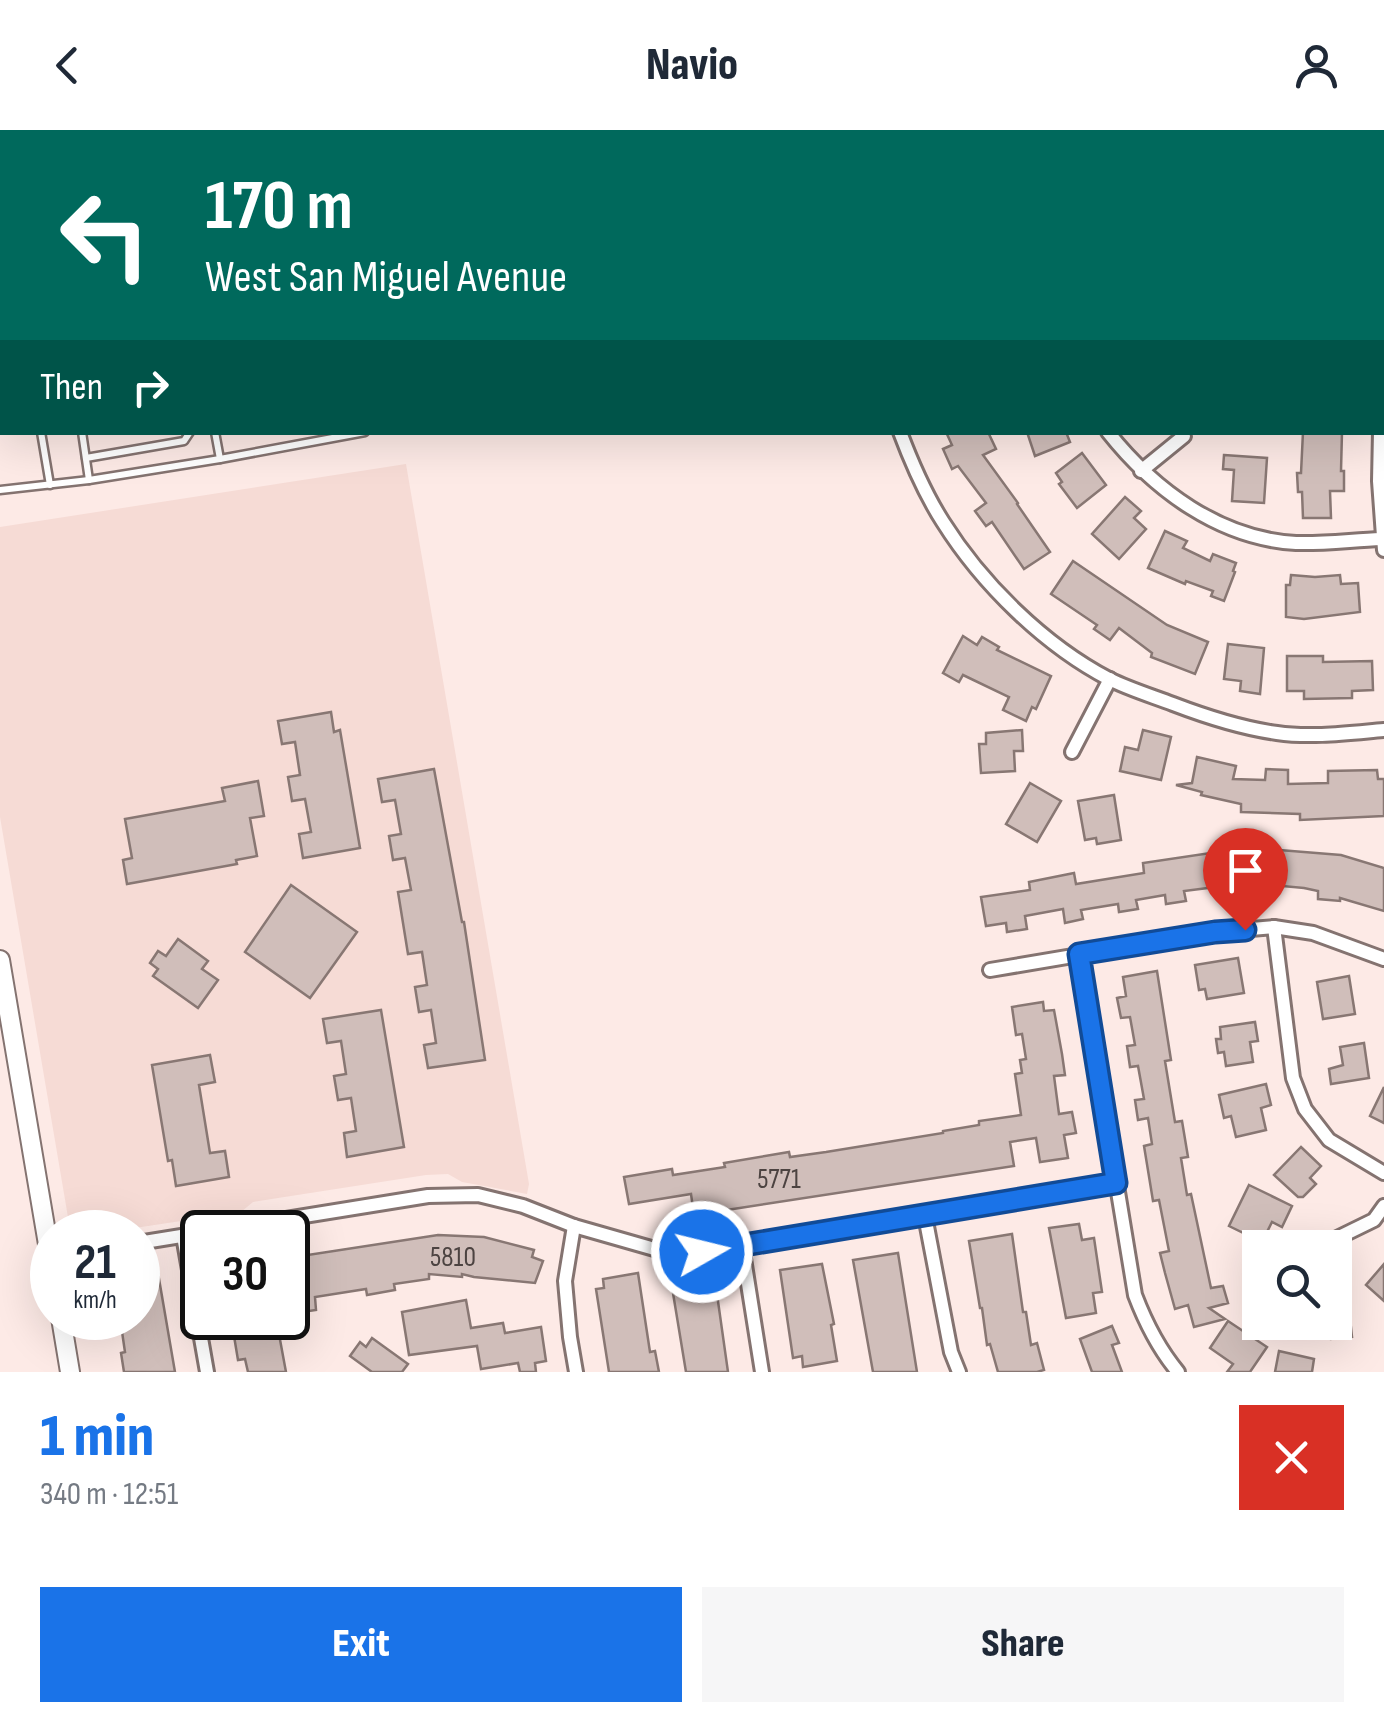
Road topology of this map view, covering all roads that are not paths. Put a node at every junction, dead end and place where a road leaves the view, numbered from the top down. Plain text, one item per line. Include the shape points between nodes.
1 (42, 435) edge
2 (82, 435) edge
3 (188, 435) edge
4 (216, 435) edge
5 (349, 435) edge
6 (901, 435) edge
7 (1111, 435) edge
8 (1380, 435) edge
9 (1184, 436) dead end
10 (86, 458) junction
11 (220, 459) junction
12 (1141, 471) junction
13 (89, 480) junction
14 (50, 484) junction
15 (0, 490) edge
16 (1383, 544) edge
17 (1110, 680) junction
18 (1384, 730) edge
19 (1072, 752) dead end
20 (1274, 927) junction
21 (1079, 954) junction
22 (1384, 959) edge
23 (0, 960) edge
24 (990, 970) dead end
25 (1384, 1173) edge
26 (1116, 1183) junction
27 (1384, 1206) edge
28 (43, 1210) edge
29 (310, 1215) edge
30 (925, 1216) junction
31 (574, 1226) junction
32 (1352, 1231) edge
33 (742, 1246) junction
34 (65, 1340) edge
35 (201, 1340) edge
36 (70, 1372) edge
37 (207, 1372) edge
38 (576, 1372) edge
39 (762, 1372) edge
40 (959, 1372) edge
41 (1178, 1372) edge

1 - 14 lane
2 - 10 lane
3 - 10 lane
4 - 11 lane
5 - 11 lane
6 - 17 street via 944,524 994,587 1061,649
7 - 12 street
8 - 16 street
9 - 12 street
10 - 13 lane
11 - 13 lane
12 - 16 street via 1204,518 1255,537
13 - 14 lane
14 - 15 lane
17 - 18 street via 1222,722 1280,734
17 - 19 street
20 - 21 street
20 - 22 street via 1313,932
20 - 25 street via 1293,1078 1305,1110 1329,1140
21 - 24 street
21 - 26 street
23 - 28 main road
26 - 30 street
26 - 41 street via 1135,1296 1154,1340
27 - 32 street
29 - 31 street via 478,1195
30 - 33 street
30 - 40 street
31 - 33 street via 665,1252
31 - 38 street via 565,1281
33 - 39 street
34 - 36 main road
35 - 37 street

